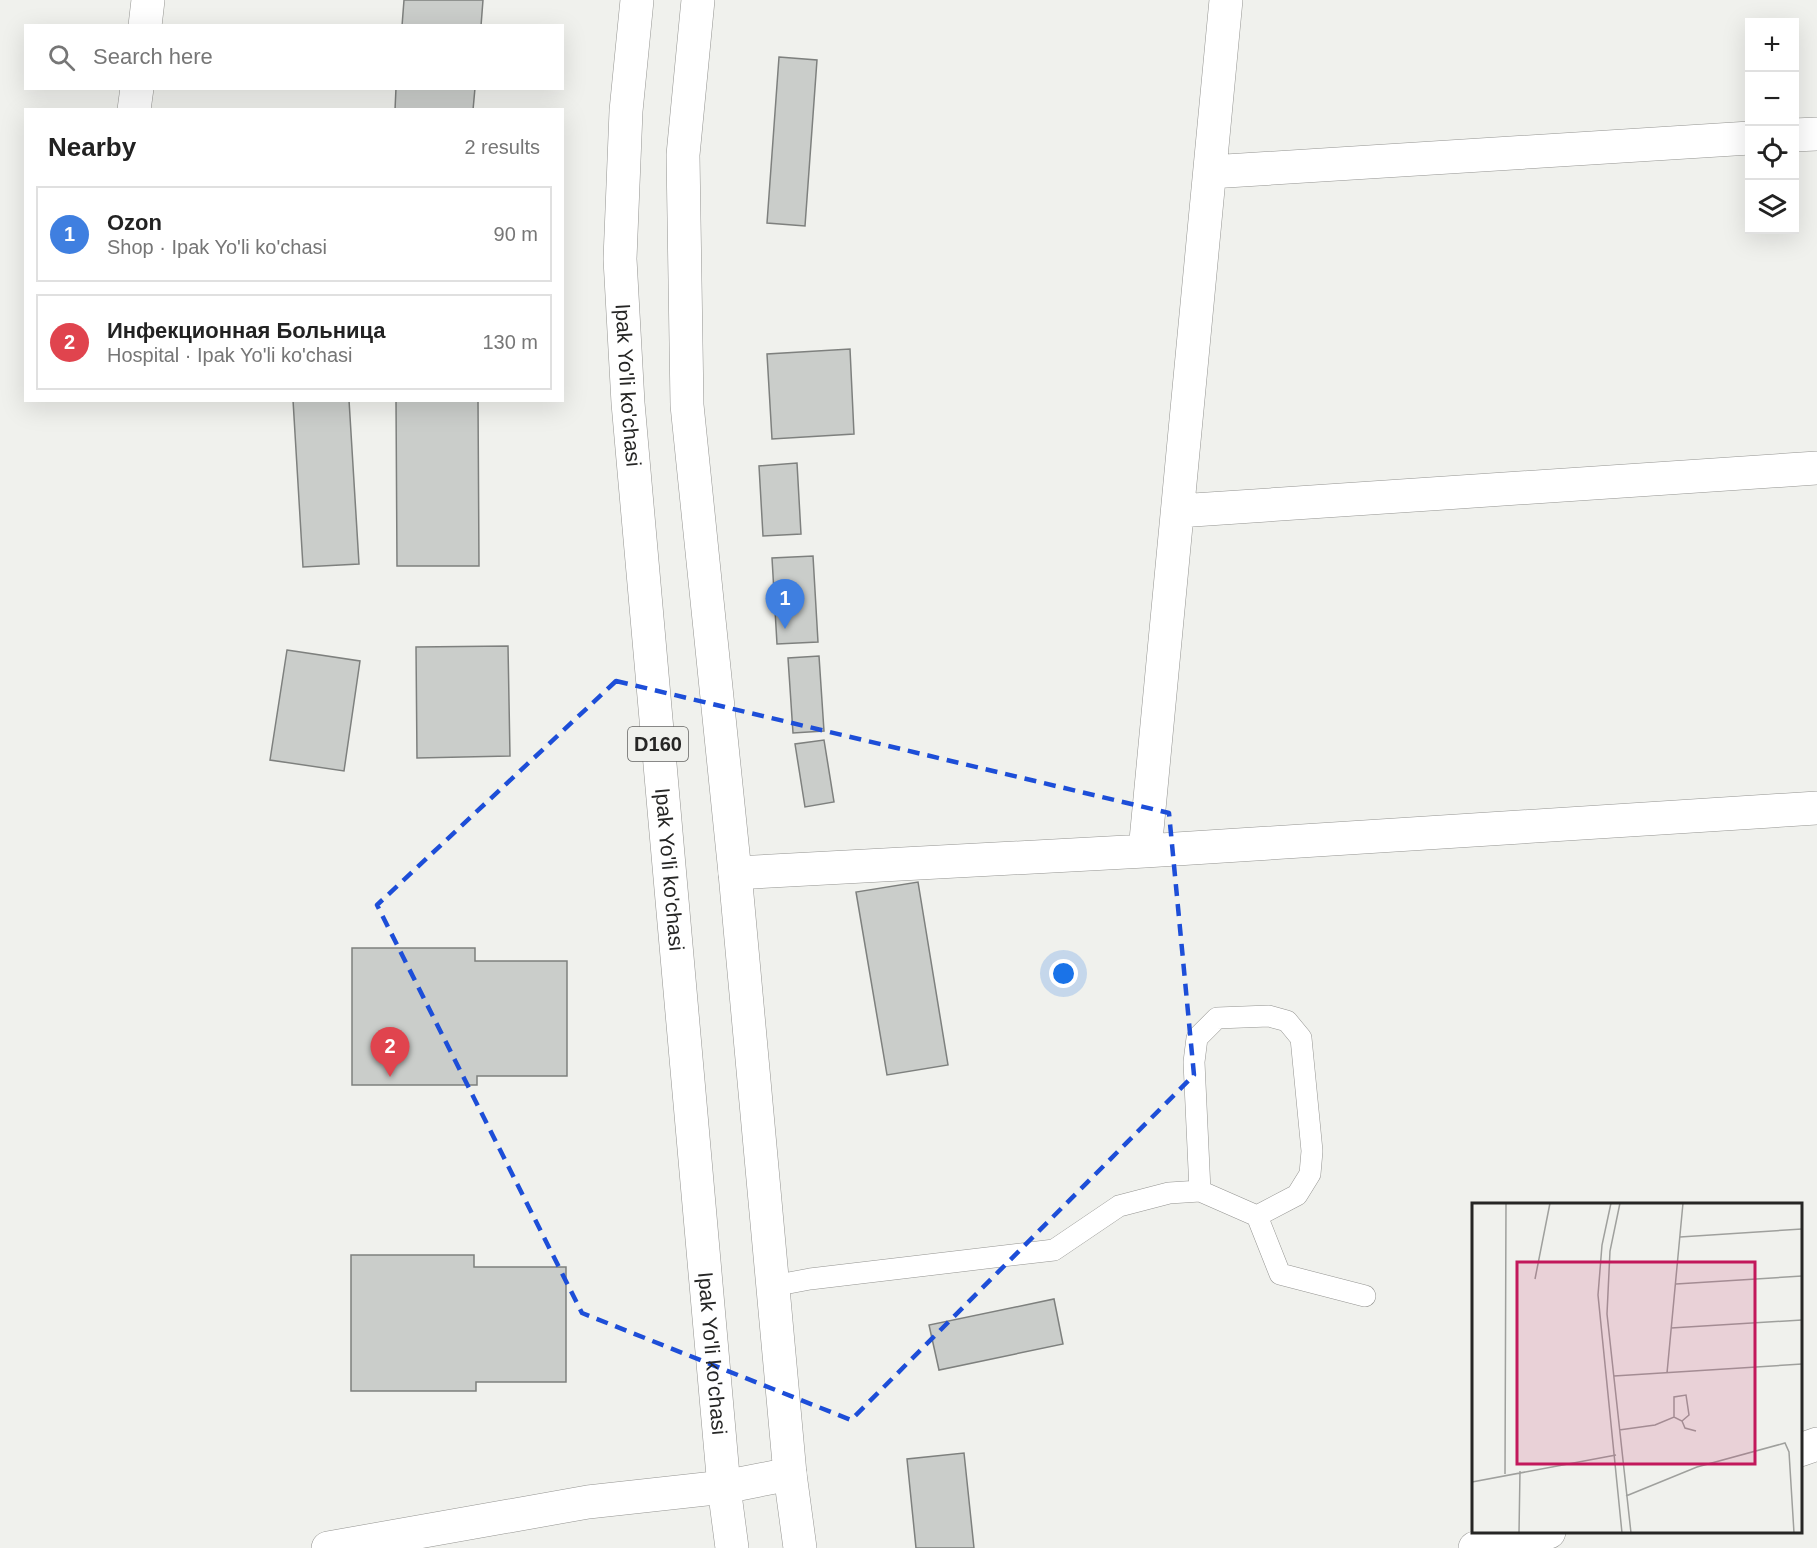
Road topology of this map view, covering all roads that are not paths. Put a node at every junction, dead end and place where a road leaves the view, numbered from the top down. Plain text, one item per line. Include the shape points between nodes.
1 (148, 0) edge
2 (638, 0) edge
3 (698, 0) edge
4 (1226, 0) edge
5 (144, 24) edge
6 (137, 90) edge
7 (134, 108) edge
8 (1817, 134) edge
9 (1799, 135) edge
10 (1745, 138) edge
11 (1210, 172) junction
12 (1817, 468) edge
13 (1178, 511) junction
14 (1817, 807) edge
15 (1145, 851) junction
16 (735, 873) junction
17 (1200, 1191) junction
18 (1257, 1216) junction
19 (773, 1286) junction
20 (1365, 1296) dead end
21 (1817, 1444) edge
22 (1802, 1449) edge
23 (790, 1474) junction
24 (724, 1487) junction
25 (1544, 1533) edge
26 (328, 1548) edge
27 (732, 1548) edge
28 (800, 1548) edge
29 (1475, 1548) edge

1 - 5 main road
2 - 24 main road, Ipak Yo'li ko'chasi / D160 via 626,111 620,259 628,403
3 - 16 main road via 683,155 687,405
4 - 11 main road
6 - 7 main road
8 - 9 main road
10 - 11 main road
11 - 13 main road
12 - 13 main road
13 - 15 main road
14 - 15 main road
15 - 16 main road
16 - 19 main road
17 - 18 lane
17 - 18 lane via 1194,1062 1197,1038 1217,1018 1269,1016 1287,1021 1300,1038 1312,1151 1310,1174 1297,1194
17 - 19 lane via 1169,1193 1119,1206 1054,1250
18 - 20 lane via 1280,1274
19 - 23 main road
21 - 22 main road
23 - 24 main road
23 - 28 main road
24 - 26 main road via 588,1502
24 - 27 main road, D160
25 - 29 main road

